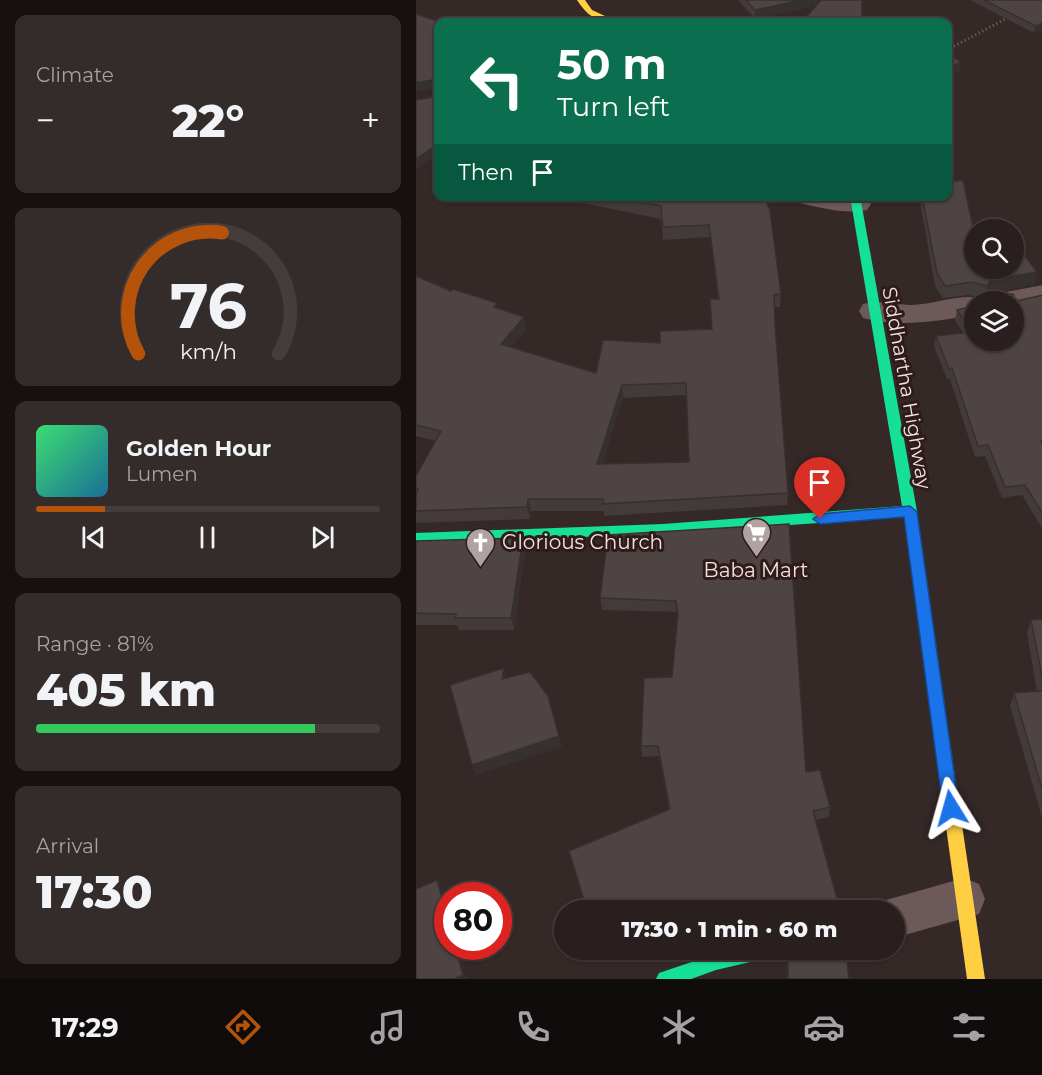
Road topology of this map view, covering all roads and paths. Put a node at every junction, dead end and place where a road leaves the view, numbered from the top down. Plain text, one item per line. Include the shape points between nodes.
1 (581, 0) edge
2 (1016, 13) edge
3 (604, 18) edge
4 (952, 47) edge
5 (857, 201) edge
6 (1043, 294) edge
7 (1024, 297) edge
8 (964, 308) edge
9 (873, 311) junction
10 (910, 512) junction
11 (416, 538) edge
12 (964, 899) junction
13 (905, 914) edge
14 (720, 960) edge
15 (665, 979) edge
16 (976, 979) edge

1 - 3 main road via 589,12
2 - 4 path
5 - 9 main road, Siddhartha Highway
6 - 7 street
8 - 9 street via 914,315
9 - 10 main road, Siddhartha Highway
10 - 11 main road via 729,527
10 - 12 main road, Siddhartha Highway
12 - 13 street
12 - 16 main road, Siddhartha Highway
14 - 15 main road

